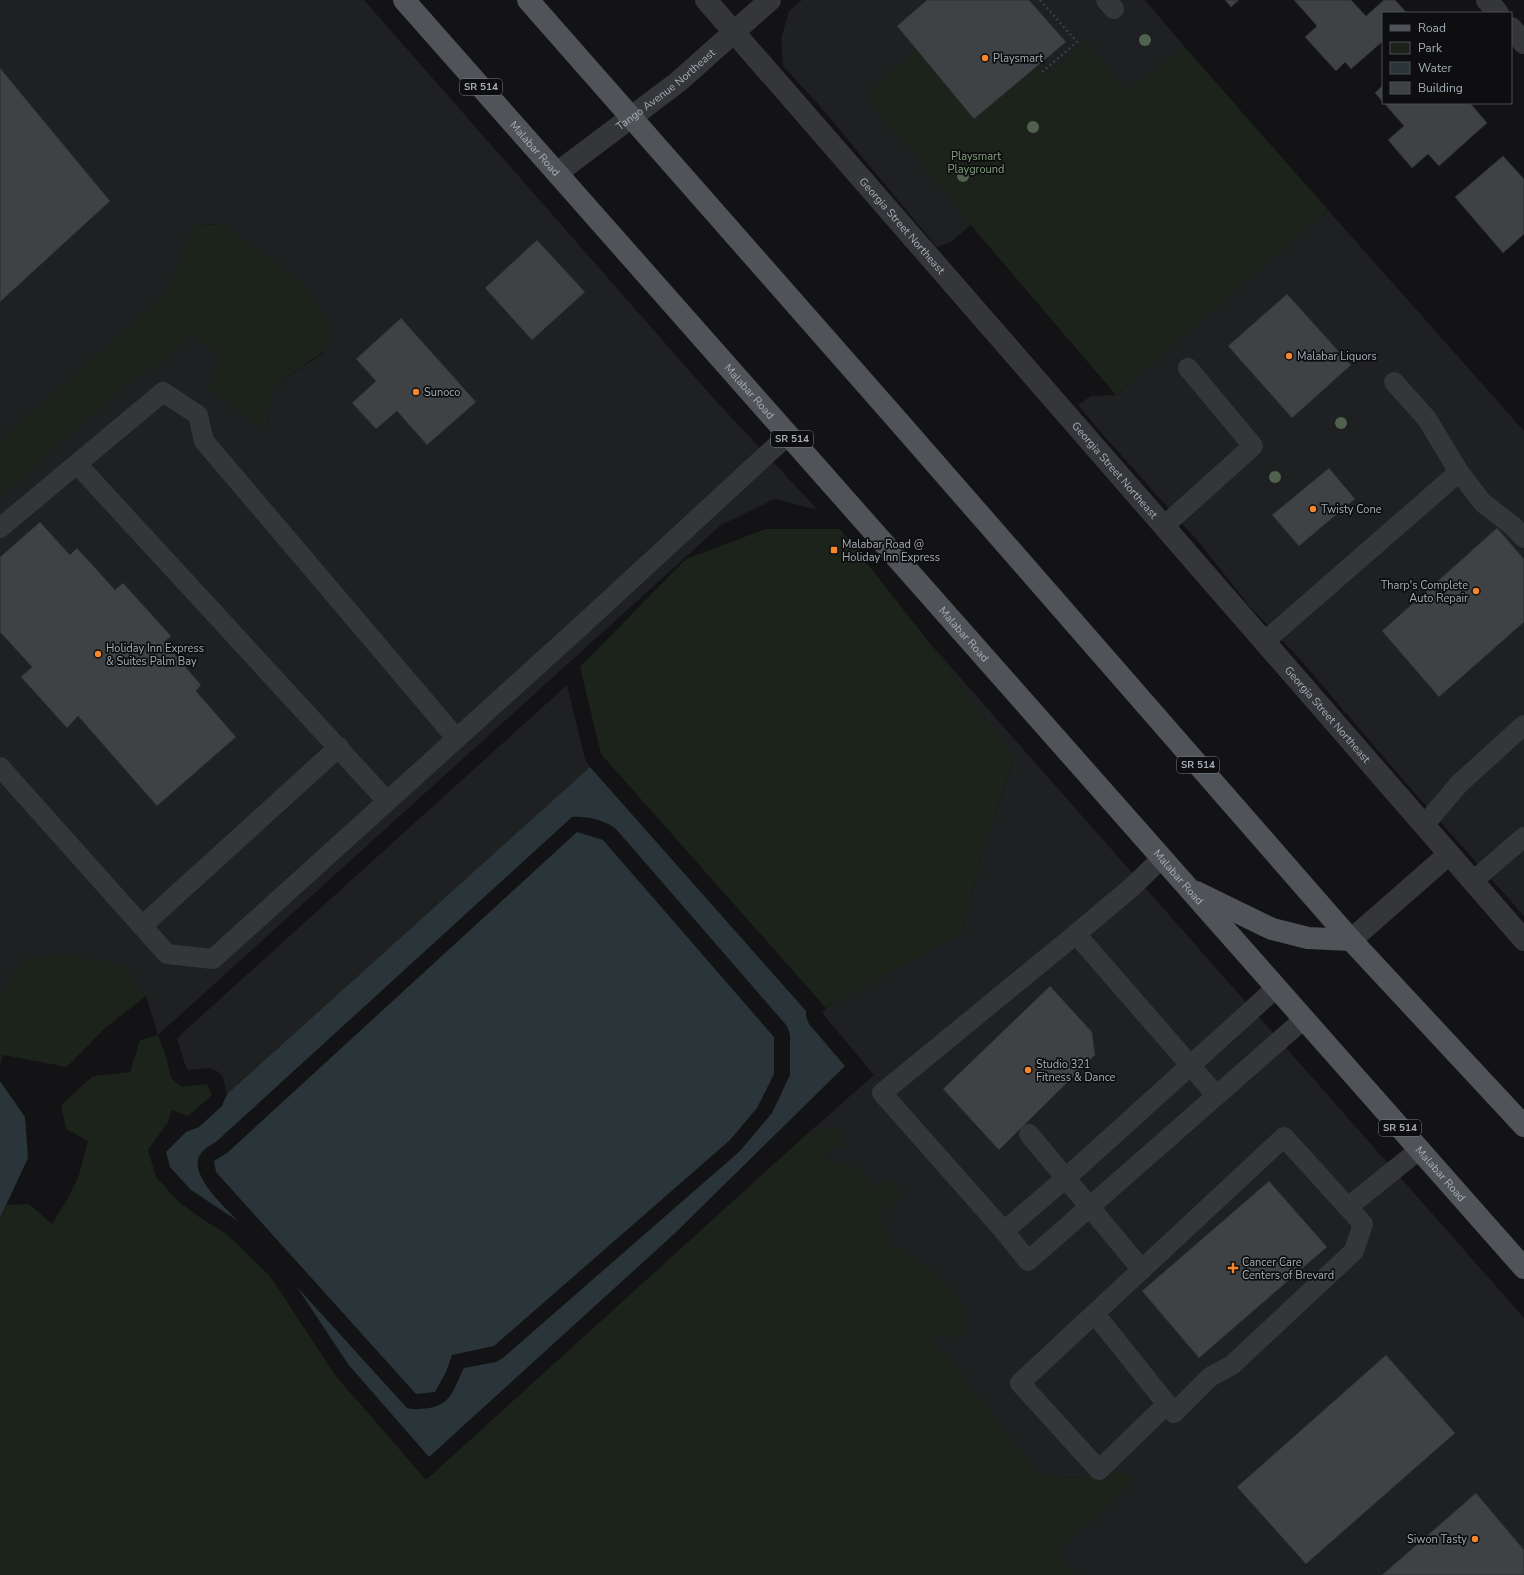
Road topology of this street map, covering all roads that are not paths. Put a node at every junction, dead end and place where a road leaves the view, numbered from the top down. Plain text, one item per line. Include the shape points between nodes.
1 (404, 0) edge
2 (528, 0) edge
3 (706, 0) edge
4 (770, 0) edge
5 (1487, 0) edge
6 (1497, 12) edge
7 (1512, 29) edge
8 (734, 32) junction
9 (1524, 43) edge
10 (631, 117) junction
11 (557, 173) junction
12 (1188, 368) dead end
13 (1394, 382) dead end
14 (788, 435) junction
15 (77, 464) junction
16 (1459, 472) junction
17 (1164, 526) junction
18 (0, 528) edge
19 (1524, 538) edge
20 (1264, 642) junction
21 (1524, 725) edge
22 (457, 739) junction
23 (339, 747) junction
24 (0, 767) edge
25 (387, 801) junction
26 (1424, 825) junction
27 (1524, 837) edge
28 (1449, 854) junction
29 (1162, 858) junction
30 (1473, 881) junction
31 (1188, 888) junction
32 (142, 926) junction
33 (1076, 934) junction
34 (1351, 940) junction
35 (1524, 940) edge
36 (1276, 988) junction
37 (1304, 1019) junction
38 (1190, 1066) junction
39 (1216, 1095) junction
40 (1524, 1126) edge
41 (1028, 1134) dead end
42 (1419, 1150) junction
43 (1066, 1178) junction
44 (1089, 1207) junction
45 (1348, 1207) junction
46 (1004, 1231) junction
47 (1524, 1268) edge
48 (1142, 1270) junction
49 (1095, 1314) junction
50 (1167, 1404) junction

1 - 11 main road, Malabar Road / SR 514
2 - 10 main road, SR 514
3 - 8 street, Georgia Street Northeast
4 - 8 street, Tango Avenue Northeast
5 - 6 street
7 - 9 street
8 - 10 street, Tango Avenue Northeast via 678,82
8 - 17 street, Georgia Street Northeast
10 - 11 street, Tango Avenue Northeast
10 - 34 main road, SR 514
11 - 14 main road, Malabar Road / SR 514
12 - 17 lane via 1253,446
13 - 16 lane via 1428,419
14 - 22 lane
14 - 29 main road, Malabar Road / SR 514
15 - 18 lane
15 - 22 lane via 163,392 198,415 204,441
15 - 23 lane
16 - 19 lane via 1482,503 1513,526
16 - 20 lane
17 - 20 street, Georgia Street Northeast
20 - 26 street, Georgia Street Northeast
21 - 26 lane via 1460,783
22 - 25 lane
23 - 25 lane
23 - 32 lane
24 - 32 lane
25 - 32 lane via 213,959 167,954
26 - 28 street, Georgia Street Northeast
27 - 30 lane
28 - 30 street, Georgia Street Northeast
28 - 34 street
29 - 31 main road, Malabar Road / SR 514
29 - 33 lane
30 - 35 street, Georgia Street Northeast
31 - 34 main road via 1272,929 1308,938
31 - 36 main road, Malabar Road / SR 514
33 - 38 lane
33 - 46 lane via 882,1093
34 - 40 main road, SR 514
36 - 37 main road, Malabar Road / SR 514
36 - 38 lane
37 - 39 lane
37 - 42 main road, Malabar Road / SR 514
38 - 39 lane
38 - 43 lane
39 - 44 lane
41 - 43 lane
42 - 45 lane
42 - 47 main road, Malabar Road / SR 514
43 - 44 lane
43 - 46 lane
44 - 46 lane via 1028,1261
44 - 48 lane
45 - 48 lane via 1284,1137
45 - 50 lane via 1363,1224 1354,1251 1238,1360 1210,1377 1174,1413
48 - 49 lane
49 - 50 lane
49 - 50 lane via 1020,1383 1099,1470

